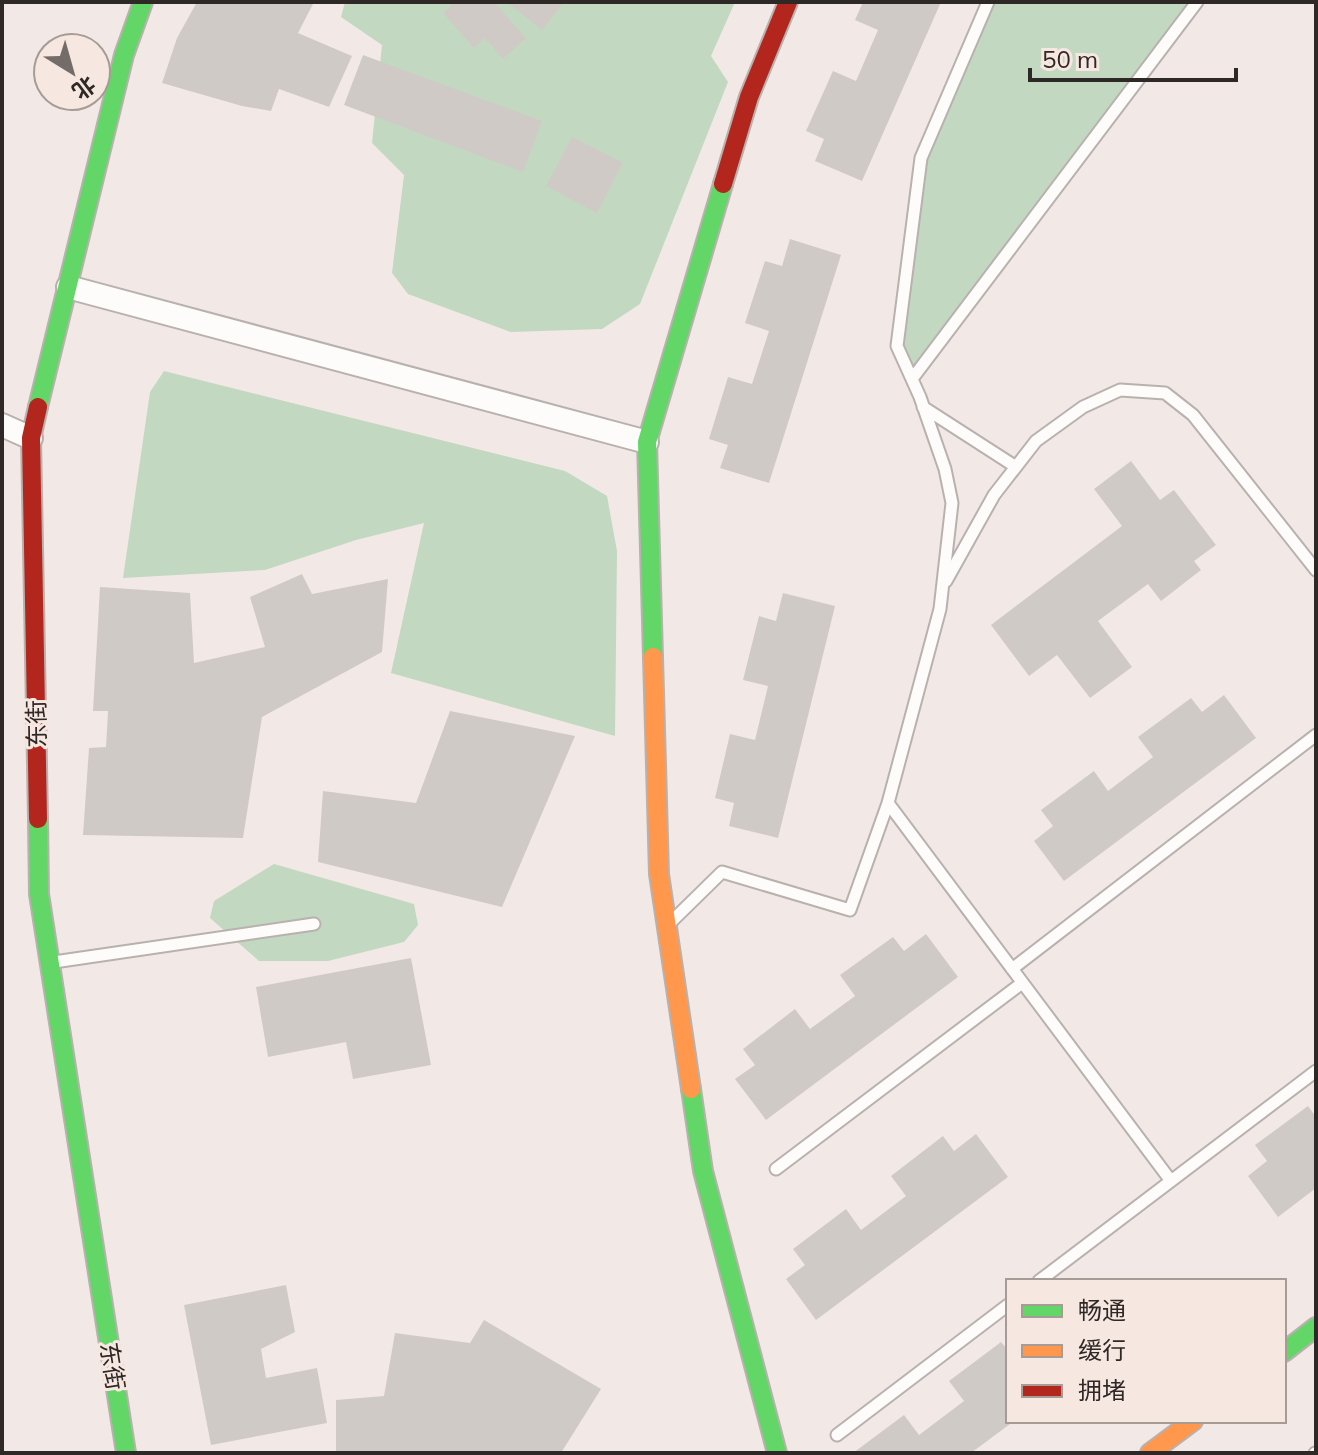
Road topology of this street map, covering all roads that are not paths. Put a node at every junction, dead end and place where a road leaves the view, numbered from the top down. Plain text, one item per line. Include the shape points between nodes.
1 (143, 2) edge
2 (788, 2) edge
3 (988, 2) edge
4 (1197, 2) edge
5 (68, 287) junction
6 (912, 379) junction
7 (923, 407) junction
8 (2, 425) edge
9 (31, 438) junction
10 (647, 442) junction
11 (1016, 467) junction
12 (1316, 570) edge
13 (943, 588) junction
14 (1316, 735) edge
15 (888, 803) junction
16 (314, 924) dead end
17 (667, 926) junction
18 (50, 963) junction
19 (1012, 969) junction
20 (1022, 983) junction
21 (1316, 1071) edge
22 (776, 1169) dead end
23 (1171, 1181) junction
24 (1042, 1279) edge
25 (1006, 1307) edge
26 (1316, 1327) edge
27 (1286, 1350) edge
28 (1190, 1423) edge
29 (837, 1435) dead end
30 (126, 1453) edge
31 (777, 1453) edge
32 (1150, 1453) edge

1 - 5 street, 东街 via 124,55
2 - 10 street via 749,97
3 - 6 lane via 921,158 897,346
4 - 6 lane
5 - 9 street, 东街
5 - 10 street
6 - 7 lane
7 - 11 lane
7 - 13 lane via 952,503
8 - 9 street
9 - 18 street, 东街 via 39,894
10 - 17 street via 659,874
11 - 12 lane via 1036,441 1083,407 1120,390 1165,393 1193,415
11 - 13 lane via 994,495
13 - 15 lane
14 - 19 lane
15 - 17 lane via 850,910 722,872
15 - 19 lane
16 - 18 lane
17 - 31 street via 703,1171
18 - 30 street, 东街
19 - 20 lane
20 - 22 lane
20 - 23 lane
21 - 23 lane
23 - 24 lane
25 - 29 lane
26 - 27 street
28 - 32 street

